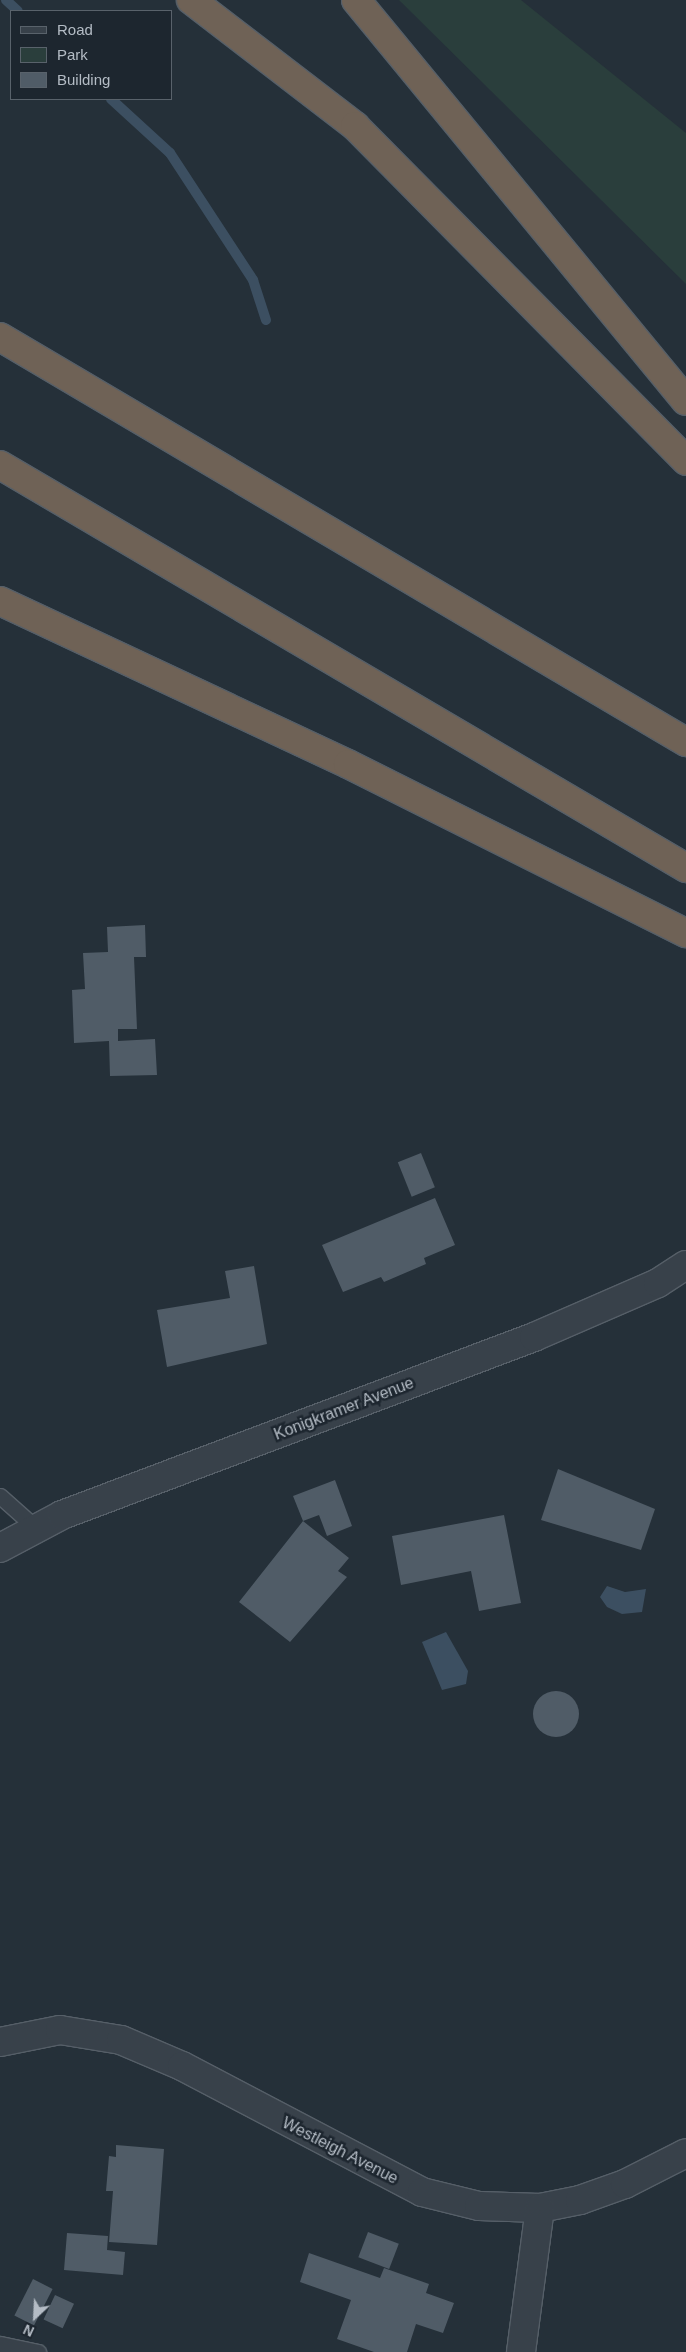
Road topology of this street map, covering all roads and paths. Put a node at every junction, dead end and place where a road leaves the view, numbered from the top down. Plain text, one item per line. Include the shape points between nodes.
1 (191, 0) edge
2 (356, 0) edge
3 (0, 337) edge
4 (686, 401) edge
5 (686, 461) edge
6 (0, 464) edge
7 (0, 601) edge
8 (0, 605) edge
9 (30, 616) junction
10 (686, 742) edge
11 (686, 868) edge
12 (686, 933) edge
13 (686, 1265) edge
14 (0, 1496) edge
15 (37, 1528) junction
16 (0, 1548) edge
17 (0, 2042) edge
18 (686, 2153) edge
19 (540, 2208) junction
20 (0, 2344) edge
21 (38, 2352) edge
22 (521, 2352) edge

1 - 5 highway via 355,126
2 - 4 highway
3 - 10 highway
6 - 11 highway
7 - 9 highway
8 - 9 highway
9 - 12 highway via 348,764
13 - 15 street, Konigkramer Avenue via 658,1283 534,1337 62,1515
14 - 15 lane
15 - 16 street, Konigkramer Avenue
17 - 19 street, Westleigh Avenue via 60,2030 121,2040 182,2066 422,2192 479,2206
18 - 19 street, Westleigh Avenue via 625,2184
19 - 22 street
20 - 21 lane

